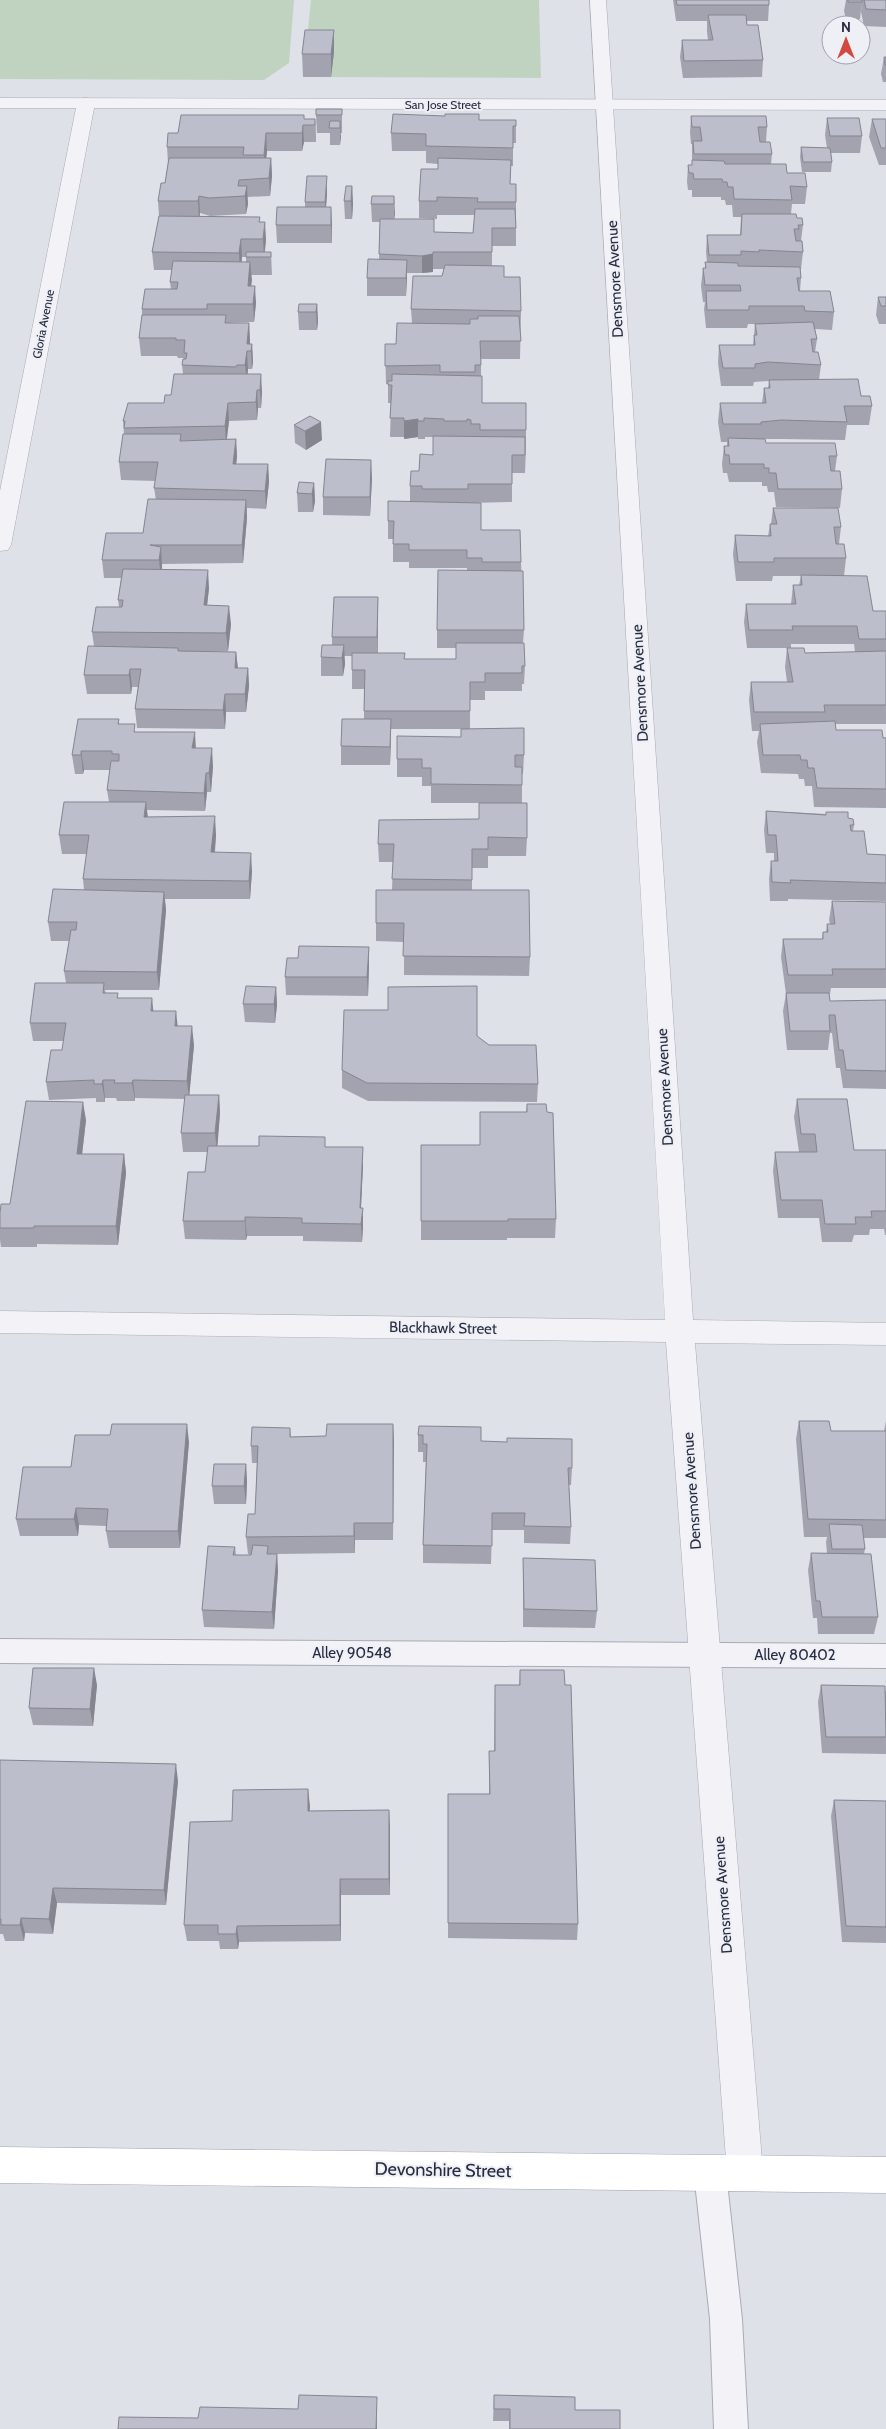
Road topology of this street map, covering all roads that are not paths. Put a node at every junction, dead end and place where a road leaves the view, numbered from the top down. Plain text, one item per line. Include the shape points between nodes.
1 (598, 0) edge
2 (0, 103) edge
3 (86, 103) junction
4 (605, 105) junction
5 (886, 105) edge
6 (0, 545) edge
7 (0, 1322) edge
8 (680, 1332) junction
9 (886, 1334) edge
10 (0, 1651) edge
11 (705, 1655) junction
12 (886, 1656) edge
13 (0, 2165) edge
14 (710, 2173) junction
15 (744, 2173) junction
16 (886, 2175) edge
17 (731, 2429) edge

1 - 4 street, Densmore Avenue
2 - 3 street, San Jose Street
3 - 4 street, San Jose Street
3 - 6 street, Gloria Avenue
4 - 5 street, San Jose Street
4 - 8 street, Densmore Avenue
7 - 8 street, Blackhawk Street
8 - 9 street, Blackhawk Street
8 - 11 street, Densmore Avenue
10 - 11 lane, Alley 90548
11 - 12 lane, Alley 80402
11 - 15 street, Densmore Avenue
13 - 14 main road, Devonshire Street
14 - 15 main road, Devonshire Street
14 - 17 lane via 726,2318
15 - 16 main road, Devonshire Street

